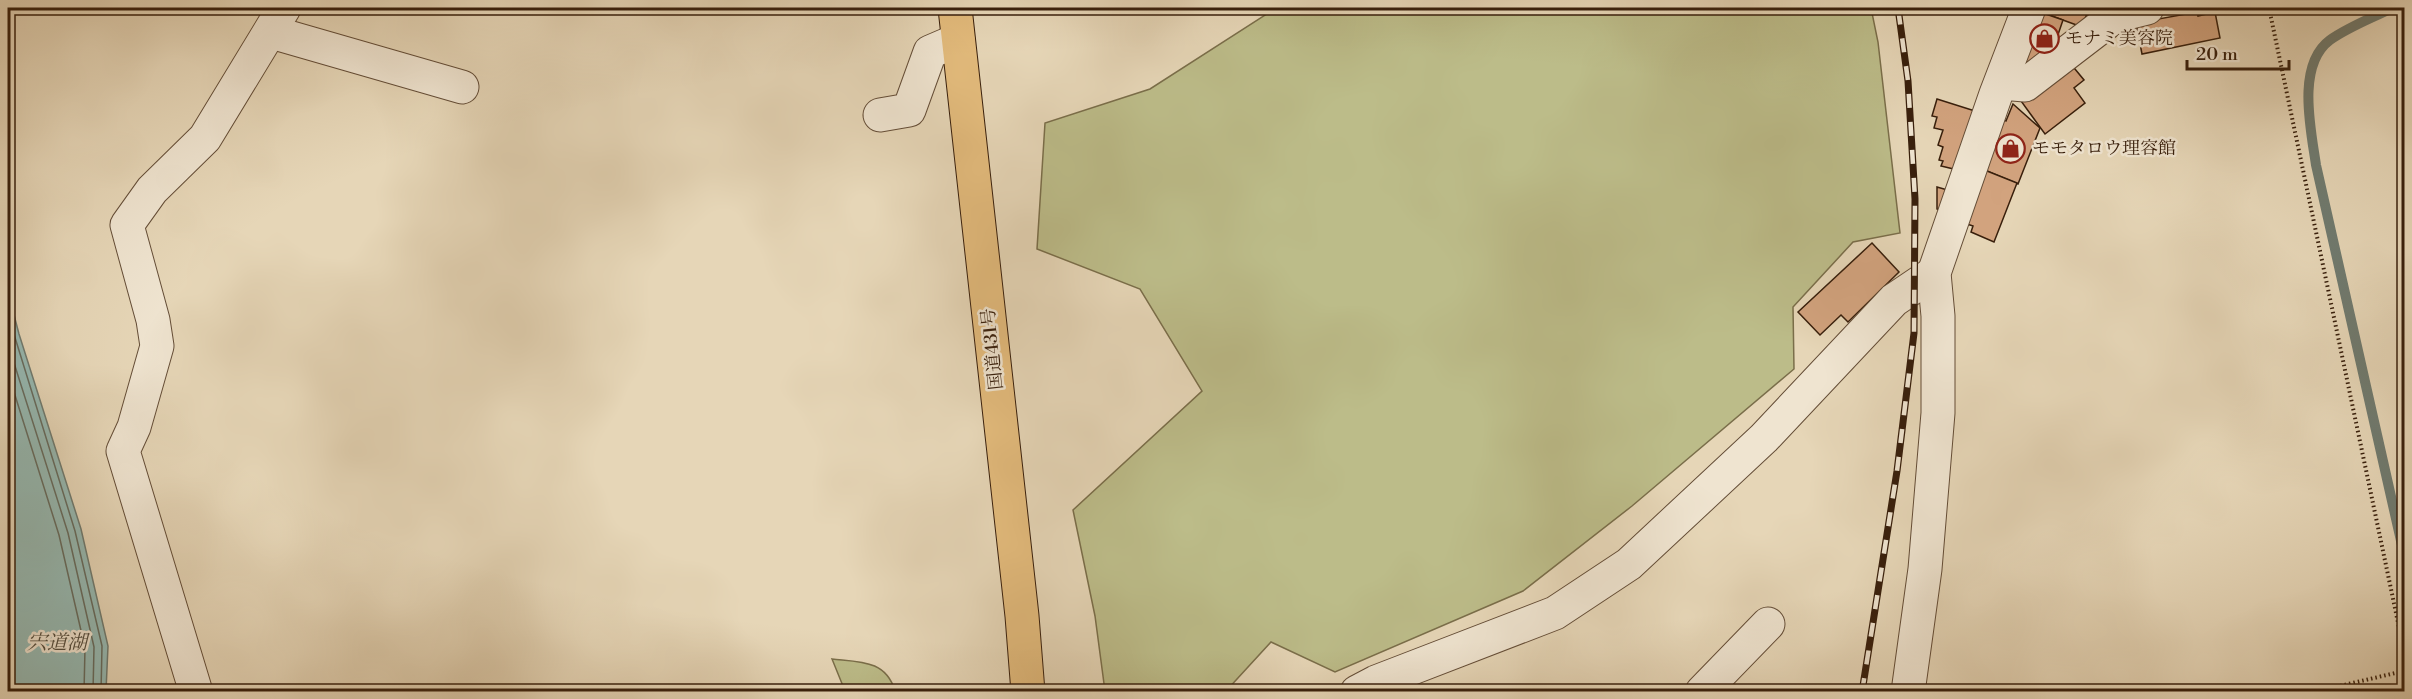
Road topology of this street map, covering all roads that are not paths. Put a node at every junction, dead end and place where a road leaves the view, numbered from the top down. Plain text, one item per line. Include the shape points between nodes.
1 (955, 8) edge
2 (2029, 8) edge
3 (2147, 8) edge
4 (278, 20) edge
5 (958, 40) junction
6 (2001, 83) junction
7 (462, 87) dead end
8 (880, 115) dead end
9 (1934, 273) junction
10 (1768, 624) dead end
11 (196, 692) edge
12 (1028, 692) edge
13 (1358, 692) edge
14 (1702, 692) edge
15 (1908, 692) edge

1 - 5 highway, 国道431号
2 - 6 street
3 - 6 street via 2115,16 2025,85
4 - 7 street
4 - 11 street via 205,138 152,190 127,225 157,346 134,427 123,451
5 - 8 street via 930,52 909,110
5 - 12 highway, 国道431号
6 - 9 street
9 - 13 street via 1894,300 1764,438 1629,564 1555,613
9 - 15 street via 1938,413 1925,569
10 - 14 street

